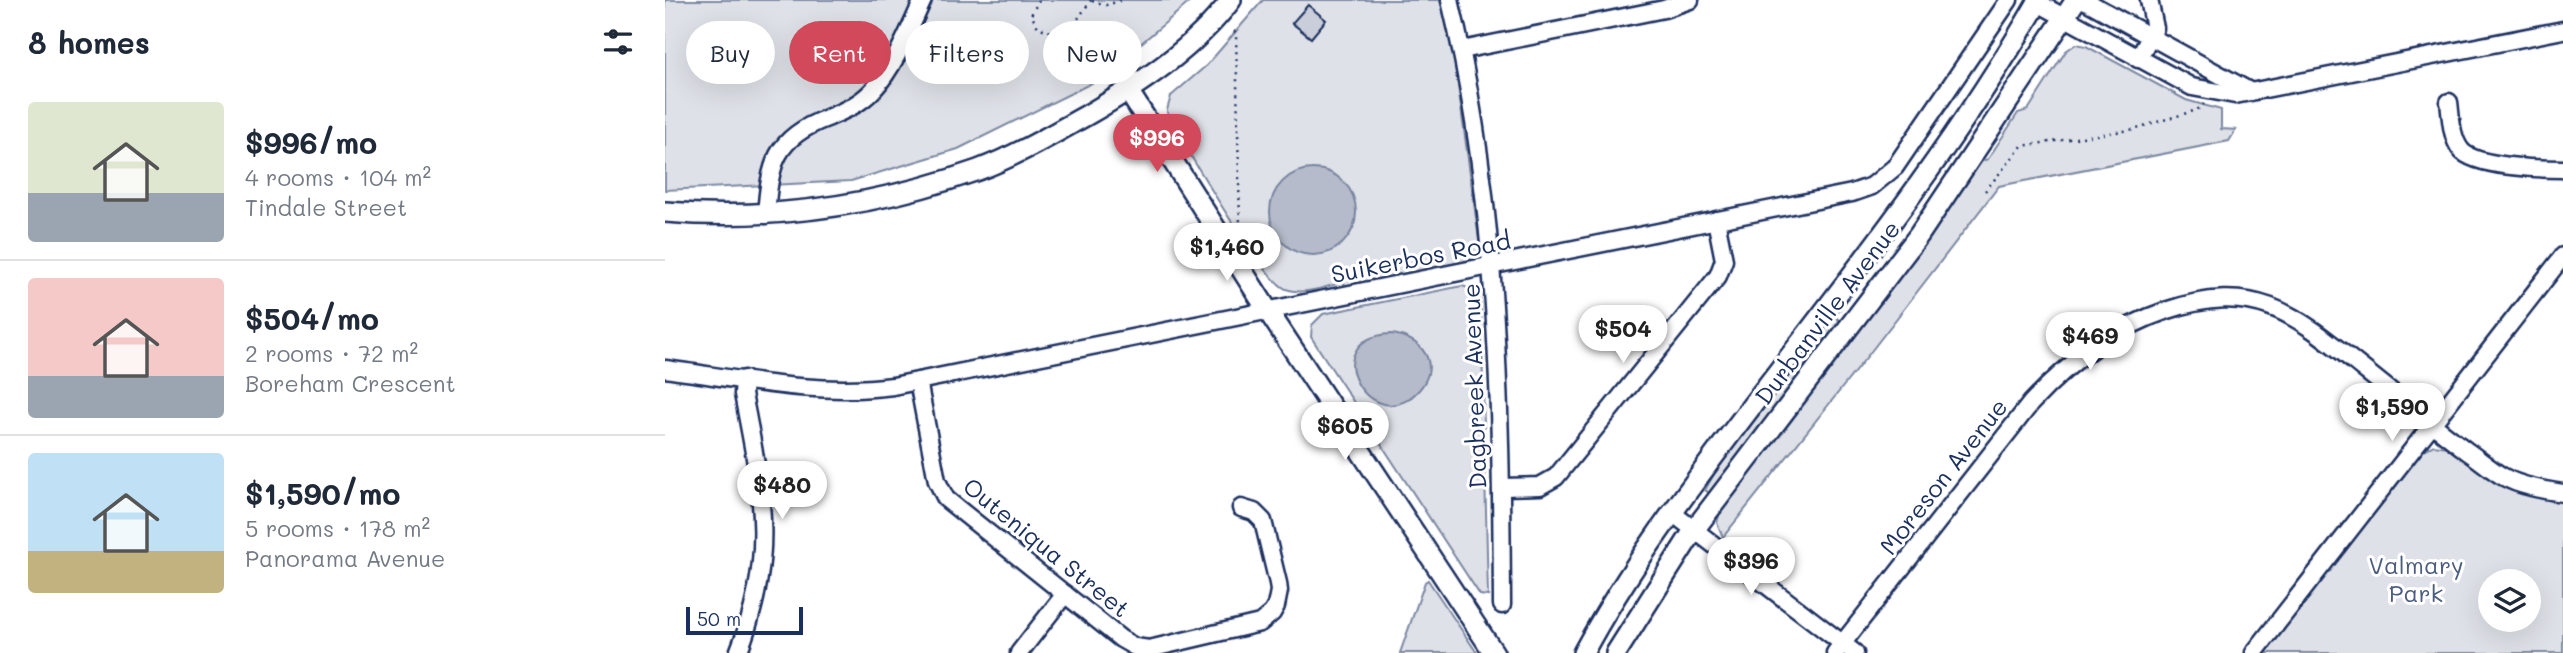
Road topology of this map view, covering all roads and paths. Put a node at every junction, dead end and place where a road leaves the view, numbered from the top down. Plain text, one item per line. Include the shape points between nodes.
1 (923, 0) edge
2 (1038, 0) edge
3 (1091, 0) edge
4 (1123, 0) edge
5 (1231, 0) edge
6 (1450, 0) edge
7 (2009, 0) edge
8 (2076, 0) edge
9 (2084, 0) edge
10 (2149, 0) edge
11 (1687, 1) edge
12 (2039, 1) edge
13 (2065, 18) junction
14 (2563, 30) edge
15 (1234, 31) dead end
16 (2150, 37) junction
17 (1462, 50) junction
18 (2138, 59) junction
19 (1129, 92) junction
20 (2251, 92) junction
21 (2449, 102) dead end
22 (2204, 104) dead end
23 (2563, 169) edge
24 (1985, 191) dead end
25 (665, 212) edge
26 (766, 215) junction
27 (1716, 220) junction
28 (1238, 232) dead end
29 (2563, 256) edge
30 (1493, 267) junction
31 (1268, 311) junction
32 (665, 369) edge
33 (744, 379) junction
34 (918, 381) junction
35 (2431, 424) junction
36 (1502, 487) junction
37 (2563, 494) edge
38 (1241, 508) dead end
39 (1671, 512) junction
40 (1694, 530) junction
41 (1065, 594) junction
42 (1502, 605) dead end
43 (1844, 650) edge
44 (738, 653) edge
45 (1019, 653) edge
46 (1494, 653) edge
47 (1583, 653) edge
48 (1616, 653) edge
49 (2253, 653) edge

1 - 26 street via 904,43 873,90 850,109 790,137 769,176
2 - 3 path via 1031,15 1038,27 1053,33 1073,26
3 - 4 path via 1106,5
5 - 19 main road via 1186,46
6 - 17 street, Dagbreek Avenue
7 - 27 street, Suikerbos Road via 1920,133 1881,180 1852,193
8 - 13 main road, Durbanville Avenue
9 - 16 street
10 - 16 street via 2155,28
11 - 17 street
12 - 13 street
12 - 39 main road, Durbanville Avenue via 1911,196
13 - 18 street
13 - 40 main road, Durbanville Avenue via 1919,235
14 - 20 street
15 - 28 path
16 - 18 street
16 - 20 street
17 - 30 street, Dagbreek Avenue
18 - 20 street via 2204,90 2235,95
19 - 26 main road via 1030,147 979,169 867,202
19 - 31 main road
21 - 23 street via 2454,134 2464,153 2525,168
22 - 24 path via 2130,130 2022,146
25 - 26 main road
27 - 30 street, Suikerbos Road
27 - 36 street via 1724,260 1718,276 1556,477 1541,486
29 - 35 street
30 - 31 street, Suikerbos Road
30 - 36 street, Dagbreek Avenue
31 - 34 street, Suikerbos Road
31 - 46 main road
32 - 33 street, Suikerbos Road
33 - 34 street, Suikerbos Road via 842,391
33 - 44 street via 764,544 753,610
34 - 41 street, Outeniqua Street via 942,493
35 - 37 street, Moreson Avenue via 2503,477
35 - 43 street, Moreson Avenue via 2316,330 2267,305 2208,300 2143,319 2091,348 2031,403
35 - 49 street
36 - 42 street, Dagbreek Avenue
38 - 41 street, Outeniqua Street via 1254,512 1263,522 1278,583 1276,606 1260,623 1142,649 1128,644
39 - 40 street
39 - 47 main road, Durbanville Avenue
40 - 43 street
40 - 48 main road, Durbanville Avenue
41 - 45 street

